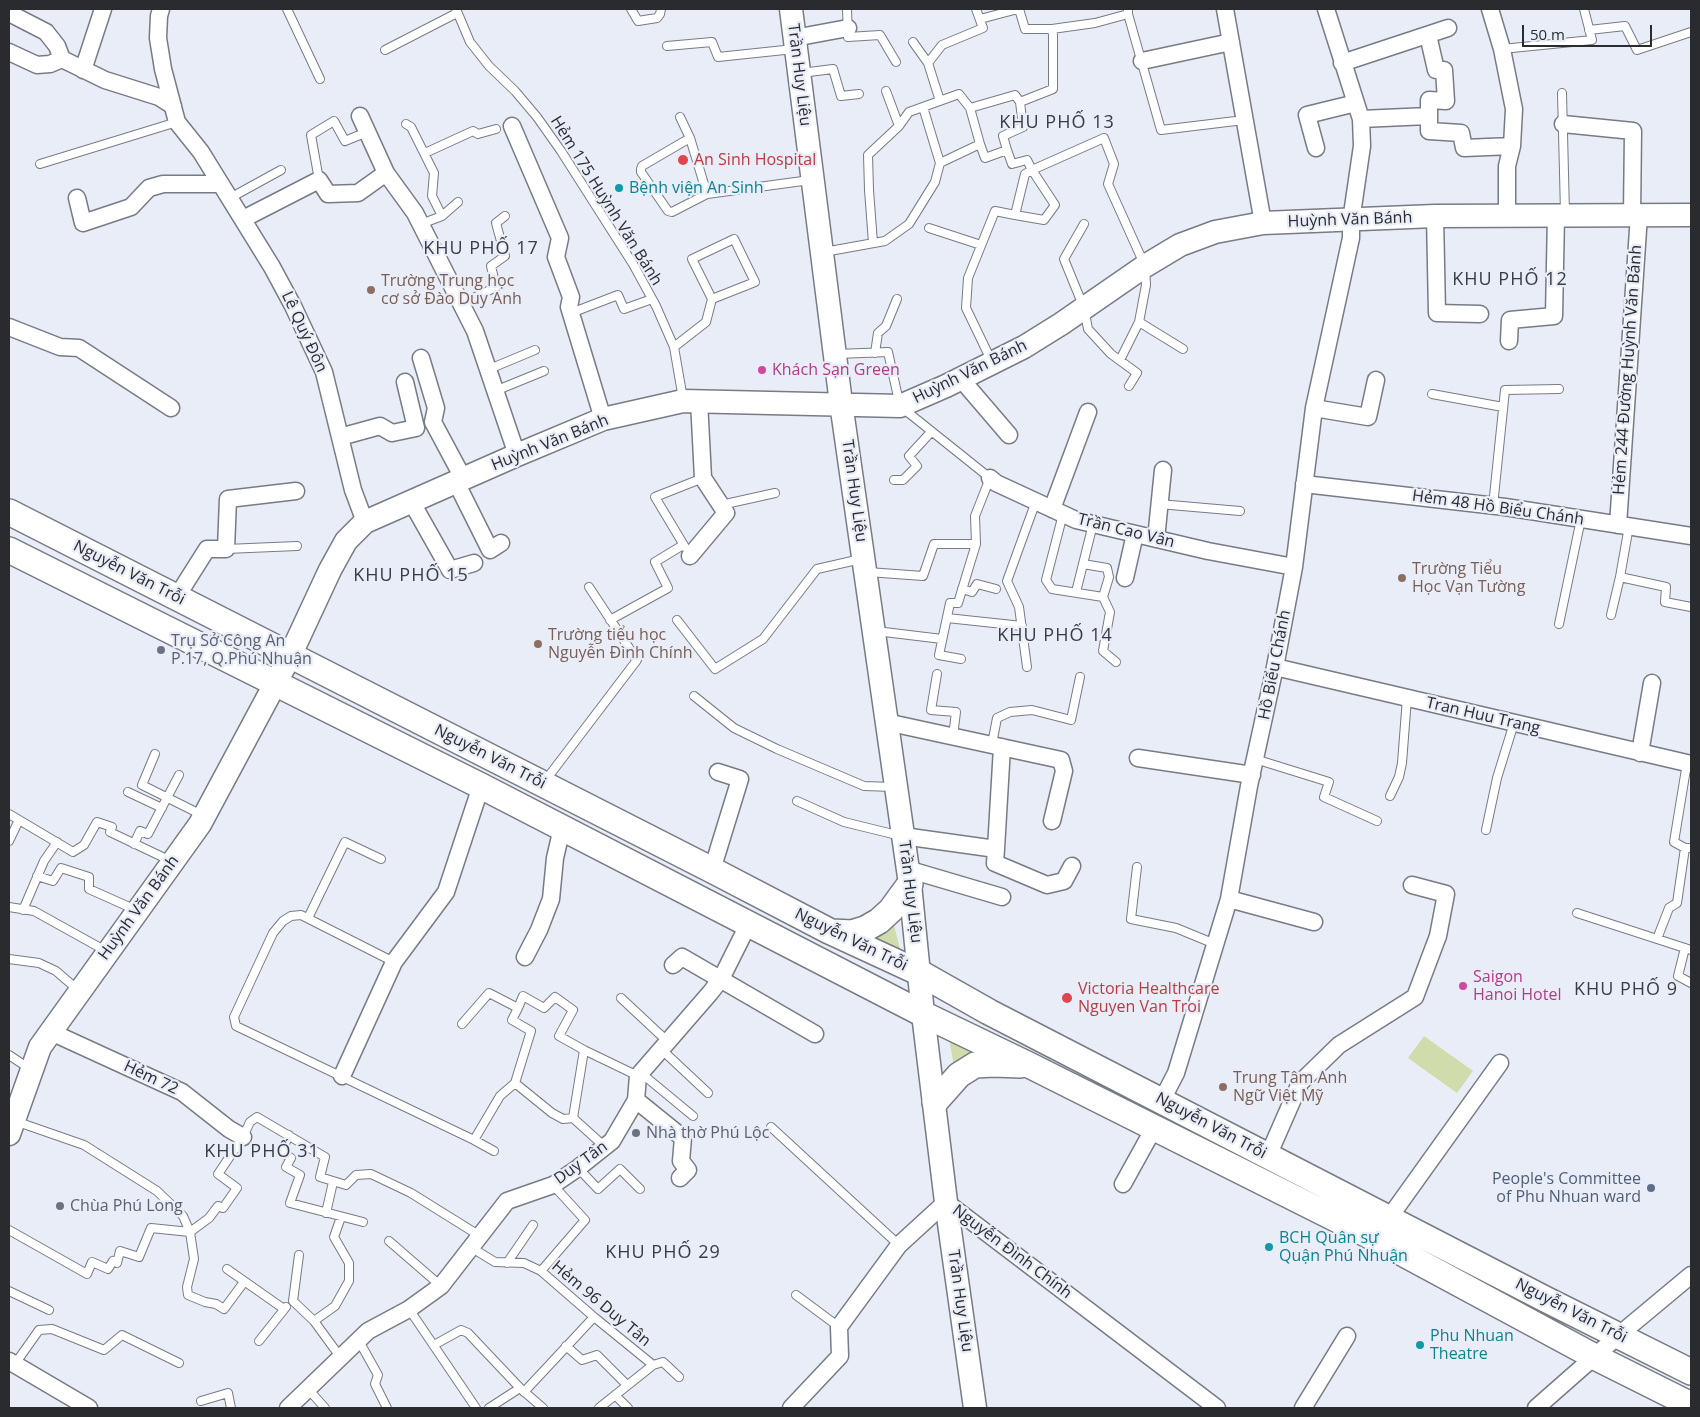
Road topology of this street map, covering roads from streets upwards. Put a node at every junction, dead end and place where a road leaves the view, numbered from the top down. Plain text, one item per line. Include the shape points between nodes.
1 (104, 9) edge
2 (161, 9) edge
3 (791, 9) edge
4 (1225, 9) edge
5 (1326, 9) edge
6 (1490, 9) edge
7 (17, 14) edge
8 (848, 28) road end
9 (1448, 28) dead end
10 (1428, 35) junction
11 (1231, 42) junction
12 (795, 43) junction
13 (9, 52) edge
14 (62, 60) junction
15 (1142, 61) road end
16 (1342, 63) junction
17 (83, 70) junction
18 (1356, 103) junction
19 (175, 114) junction
20 (360, 116) dead end
21 (1428, 116) junction
22 (1361, 119) junction
23 (1563, 124) road end
24 (504, 127) road end
25 (1512, 146) junction
26 (1316, 148) dead end
27 (386, 173) junction
28 (221, 184) junction
29 (77, 198) dead end
30 (1507, 214) junction
31 (1560, 215) junction
32 (1636, 215) junction
33 (1691, 215) edge
34 (1435, 216) junction
35 (243, 219) junction
36 (1351, 221) junction
37 (1263, 223) junction
38 (1480, 314) dead end
39 (9, 327) edge
40 (1509, 341) dead end
41 (421, 358) dead end
42 (961, 379) junction
43 (1376, 380) dead end
44 (405, 382) dead end
45 (691, 401) junction
46 (841, 403) junction
47 (171, 408) dead end
48 (1314, 408) junction
49 (1088, 412) dead end
50 (602, 419) junction
51 (1009, 435) dead end
52 (340, 437) junction
53 (516, 455) junction
54 (1163, 470) dead end
55 (990, 478) road end
56 (460, 480) junction
57 (1304, 484) junction
58 (296, 491) dead end
59 (411, 501) junction
60 (1057, 511) junction
61 (9, 512) edge
62 (365, 522) junction
63 (1623, 525) junction
64 (1136, 534) junction
65 (1691, 536) edge
66 (1156, 539) junction
67 (501, 543) dead end
68 (9, 550) edge
69 (686, 550) road end
70 (474, 563) dead end
71 (1294, 567) junction
72 (1125, 578) dead end
73 (176, 598) junction
74 (290, 656) junction
75 (1275, 667) junction
76 (276, 683) junction
77 (1652, 683) dead end
78 (886, 722) junction
79 (997, 746) junction
80 (1640, 753) junction
81 (1138, 758) dead end
82 (1689, 764) edge
83 (718, 772) dead end
84 (1252, 775) junction
85 (481, 786) junction
86 (1052, 820) dead end
87 (562, 828) junction
88 (903, 836) junction
89 (996, 849) junction
90 (1072, 866) dead end
91 (712, 870) junction
92 (909, 877) junction
93 (1412, 885) dead end
94 (1002, 897) dead end
95 (1229, 899) junction
96 (1314, 922) dead end
97 (748, 925) junction
98 (829, 931) junction
99 (525, 957) dead end
100 (673, 965) dead end
101 (920, 973) junction
102 (721, 979) junction
103 (923, 1014) junction
104 (51, 1032) junction
105 (815, 1034) dead end
106 (1500, 1062) dead end
107 (1029, 1065) junction
108 (342, 1076) road end
109 (636, 1100) junction
110 (1162, 1100) junction
111 (935, 1102) junction
112 (10, 1124) edge
113 (1154, 1128) junction
114 (243, 1137) road end
115 (1268, 1156) junction
116 (680, 1178) dead end
117 (1123, 1184) dead end
118 (946, 1202) junction
119 (1389, 1218) junction
120 (1378, 1240) junction
121 (1691, 1275) edge
122 (1619, 1335) junction
123 (1347, 1336) dead end
124 (1595, 1357) junction
125 (12, 1363) edge
126 (1691, 1372) edge
127 (1691, 1405) edge
128 (89, 1408) edge
129 (288, 1408) edge
130 (791, 1408) edge
131 (976, 1408) edge
132 (1217, 1408) edge
133 (1304, 1408) edge
134 (1536, 1408) edge

1 - 17 street
2 - 19 street via 158,38
3 - 12 street, Trần Huy Liệu
4 - 11 street
5 - 16 street, Hồ Biểu Chánh
6 - 25 street via 1514,109
7 - 14 street via 46,32 57,46
8 - 12 street
9 - 10 street
10 - 16 street
10 - 21 street via 1436,70 1444,70 1446,101 1428,100
11 - 15 street
11 - 37 street
12 - 46 street, Trần Huy Liệu
13 - 14 street via 37,65
14 - 17 street
16 - 18 street, Hồ Biểu Chánh
17 - 19 street via 159,97
18 - 22 street, Hồ Biểu Chánh
18 - 26 street via 1307,115
19 - 28 street, Lê Quý Ðôn
20 - 27 street
21 - 22 street
21 - 25 street via 1429,131 1461,132 1464,148
22 - 36 street, Hồ Biểu Chánh via 1362,146
23 - 32 street, Hẻm 244 Đường Huỳnh Văn Bánh via 1632,131
24 - 50 street via 560,238 556,257 571,297 569,307
25 - 30 street via 1507,166
27 - 35 street via 358,193 328,194 319,180
27 - 53 street via 415,213 474,332
28 - 29 street via 163,184 149,188 131,207 83,222
28 - 35 street, Lê Quý Ðôn
30 - 31 street, Huỳnh Văn Bánh
30 - 34 street, Huỳnh Văn Bánh
31 - 32 street, Huỳnh Văn Bánh
31 - 40 street via 1554,316 1510,320
32 - 33 street, Huỳnh Văn Bánh
32 - 63 street, Hẻm 244 Đường Huỳnh Văn Bánh
34 - 36 street, Huỳnh Văn Bánh
34 - 38 street via 1437,313
35 - 52 street, Lê Quý Ðôn via 293,306 324,372
36 - 37 street, Huỳnh Văn Bánh
36 - 48 street, Hồ Biểu Chánh via 1351,238
37 - 42 street, Huỳnh Văn Bánh via 1214,232 1180,245 1024,347
39 - 47 street via 60,347 79,348
41 - 56 street via 436,408 433,422
42 - 46 street, Huỳnh Văn Bánh via 900,406
42 - 51 street
43 - 48 street via 1368,417
44 - 52 street via 416,428 392,433 380,426
45 - 46 street, Huỳnh Văn Bánh
45 - 50 street, Huỳnh Văn Bánh
45 - 69 street via 703,478 726,513
46 - 78 street, Trần Huy Liệu
48 - 57 street, Hồ Biểu Chánh
49 - 60 street
50 - 53 street, Huỳnh Văn Bánh
52 - 62 street, Lê Quý Ðôn
53 - 56 street, Huỳnh Văn Bánh
54 - 66 street
55 - 60 street, Trần Cao Vân
56 - 59 street, Huỳnh Văn Bánh
56 - 67 street via 490,550
57 - 63 street, Hẻm 48 Hồ Biểu Chánh
57 - 71 street, Hồ Biểu Chánh
58 - 73 street via 228,499 226,549 208,549
59 - 62 street, Huỳnh Văn Bánh
59 - 70 street via 450,570
60 - 64 street, Trần Cao Vân via 1076,520
61 - 73 main road, Nguyễn Văn Trỗi
62 - 74 street, Huỳnh Văn Bánh via 346,541
63 - 65 street, Hẻm 48 Hồ Biểu Chánh
64 - 66 street, Trần Cao Vân
64 - 72 street
66 - 71 street, Trần Cao Vân
68 - 76 main road, Nguyễn Văn Trỗi
71 - 75 street, Hồ Biểu Chánh
73 - 74 main road, Nguyễn Văn Trỗi
74 - 76 street, Huỳnh Văn Bánh
74 - 91 main road, Nguyễn Văn Trỗi
75 - 80 street, Tran Huu Trang
75 - 84 street, Hồ Biểu Chánh
76 - 85 main road, Nguyễn Văn Trỗi
76 - 104 street, Huỳnh Văn Bánh via 204,815
77 - 80 street
78 - 79 street
78 - 88 street, Trần Huy Liệu
79 - 86 street via 1061,760 1064,771
79 - 89 street
80 - 82 street, Tran Huu Trang
81 - 84 street
83 - 91 street via 747,782
84 - 95 street, Hồ Biểu Chánh
85 - 87 main road, Nguyễn Văn Trỗi
85 - 108 street via 446,892 394,962
87 - 97 main road, Nguyễn Văn Trỗi
87 - 99 street via 551,899
88 - 89 street
88 - 92 street, Trần Huy Liệu
89 - 90 street via 995,863 1047,885 1064,881
91 - 98 main road, Nguyễn Văn Trỗi
92 - 94 street
92 - 98 main road via 892,910 879,921 852,933
92 - 101 street, Trần Huy Liệu
93 - 115 street via 1446,894 1438,936 1415,997 1339,1045 1300,1083
95 - 96 street
95 - 110 street, Hồ Biểu Chánh via 1176,1072
97 - 102 street
97 - 103 main road, Nguyễn Văn Trỗi
98 - 101 main road, Nguyễn Văn Trỗi
100 - 102 street via 682,957
101 - 103 street, Trần Huy Liệu
101 - 110 main road, Nguyễn Văn Trỗi
102 - 105 street
102 - 109 street, Duy Tân via 639,1074
103 - 107 main road, Nguyễn Văn Trỗi
103 - 111 street, Trần Huy Liệu
104 - 112 street, Huỳnh Văn Bánh via 40,1047
104 - 114 street, Hẻm 72 via 182,1092
106 - 119 street
107 - 111 main road via 975,1065 959,1075
107 - 113 main road, Nguyễn Văn Trỗi
109 - 116 street via 683,1138 681,1162 688,1170
109 - 129 street, Duy Tân via 612,1141 553,1184 507,1201 441,1286 409,1309 368,1331
110 - 115 main road, Nguyễn Văn Trỗi
111 - 118 street, Trần Huy Liệu
113 - 117 street
113 - 120 main road, Nguyễn Văn Trỗi
115 - 119 main road, Nguyễn Văn Trỗi
118 - 130 street, Nguyễn Đình Chính via 899,1245 839,1327 840,1356
118 - 131 street, Trần Huy Liệu
118 - 132 street, Nguyễn Đình Chính
119 - 120 main road
119 - 122 main road, Nguyễn Văn Trỗi
120 - 124 main road, Nguyễn Văn Trỗi
121 - 122 street
122 - 124 street
122 - 126 main road, Nguyễn Văn Trỗi
123 - 133 street
124 - 127 main road, Nguyễn Văn Trỗi
124 - 134 street
125 - 128 street

